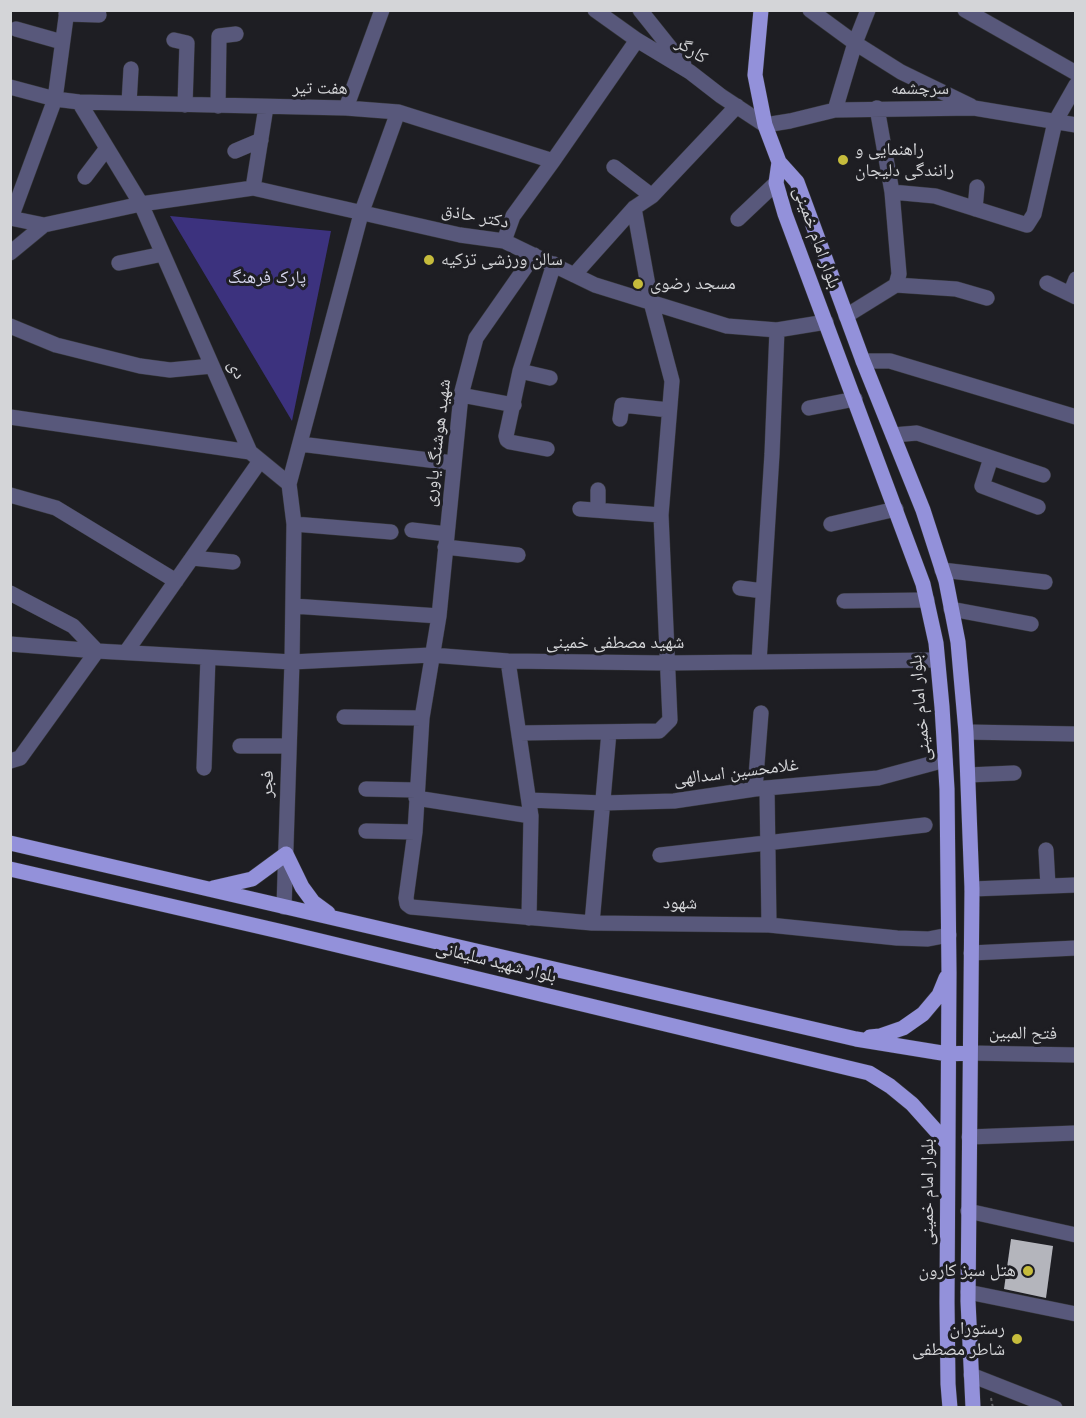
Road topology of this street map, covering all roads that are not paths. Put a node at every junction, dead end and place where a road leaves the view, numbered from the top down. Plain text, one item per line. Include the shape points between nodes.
1 (382, 10) edge
2 (595, 10) edge
3 (640, 10) edge
4 (761, 10) edge
5 (810, 10) edge
6 (868, 10) edge
7 (965, 10) edge
8 (66, 12) edge
9 (99, 15) dead end
10 (16, 29) dead end
11 (236, 34) dead end
12 (174, 40) dead end
13 (637, 40) junction
14 (63, 42) junction
15 (855, 43) junction
16 (131, 69) dead end
17 (690, 72) junction
18 (1076, 73) edge
19 (1076, 85) edge
20 (10, 87) edge
21 (55, 99) junction
22 (79, 102) junction
23 (129, 103) junction
24 (185, 105) junction
25 (218, 106) junction
26 (737, 106) junction
27 (266, 107) junction
28 (346, 108) junction
29 (877, 108) junction
30 (974, 108) junction
31 (835, 110) junction
32 (398, 112) junction
33 (1055, 122) junction
34 (765, 125) junction
35 (1075, 125) edge
36 (261, 140) junction
37 (107, 148) junction
38 (235, 151) dead end
39 (553, 161) junction
40 (779, 162) junction
41 (614, 167) dead end
42 (86, 177) dead end
43 (776, 183) junction
44 (977, 187) dead end
45 (253, 188) junction
46 (892, 192) junction
47 (652, 196) junction
48 (141, 204) junction
49 (634, 208) junction
50 (975, 209) junction
51 (361, 214) junction
52 (11, 218) edge
53 (738, 219) dead end
54 (44, 225) junction
55 (504, 241) junction
56 (10, 254) edge
57 (163, 254) junction
58 (534, 255) junction
59 (119, 263) dead end
60 (554, 264) junction
61 (574, 275) junction
62 (1076, 279) edge
63 (1047, 283) dead end
64 (896, 285) junction
65 (1073, 295) edge
66 (987, 298) dead end
67 (651, 302) junction
68 (846, 316) junction
69 (826, 322) junction
70 (10, 326) edge
71 (777, 330) junction
72 (862, 361) junction
73 (212, 366) junction
74 (520, 371) junction
75 (550, 378) dead end
76 (461, 395) junction
77 (855, 399) junction
78 (514, 405) junction
79 (809, 408) dead end
80 (669, 411) junction
81 (10, 417) edge
82 (1076, 417) edge
83 (620, 419) dead end
84 (893, 435) junction
85 (300, 444) junction
86 (547, 448) dead end
87 (255, 457) junction
88 (991, 458) junction
89 (453, 463) junction
90 (1043, 475) dead end
91 (289, 484) junction
92 (598, 490) dead end
93 (10, 495) edge
94 (1038, 507) dead end
95 (580, 509) dead end
96 (896, 509) junction
97 (598, 510) junction
98 (661, 515) junction
99 (294, 524) junction
100 (831, 524) dead end
101 (412, 530) dead end
102 (391, 532) dead end
103 (446, 540) junction
104 (518, 555) dead end
105 (192, 558) junction
106 (233, 562) dead end
107 (942, 570) junction
108 (176, 581) junction
109 (1045, 582) dead end
110 (740, 588) dead end
111 (763, 591) junction
112 (10, 593) edge
113 (927, 600) junction
114 (844, 601) dead end
115 (293, 606) junction
116 (951, 609) junction
117 (438, 616) junction
118 (1031, 624) dead end
119 (10, 644) edge
120 (97, 651) junction
121 (126, 652) junction
122 (431, 655) junction
123 (208, 658) junction
124 (937, 660) junction
125 (508, 661) junction
126 (292, 662) junction
127 (759, 662) junction
128 (666, 663) junction
129 (761, 713) dead end
130 (344, 717) dead end
131 (422, 718) junction
132 (519, 732) junction
133 (609, 732) junction
134 (966, 732) junction
135 (1076, 734) edge
136 (240, 746) dead end
137 (289, 746) junction
138 (945, 760) junction
139 (10, 761) edge
140 (204, 768) dead end
141 (1014, 773) dead end
142 (968, 775) junction
143 (366, 789) dead end
144 (761, 789) junction
145 (416, 794) junction
146 (529, 800) junction
147 (603, 803) junction
148 (531, 816) junction
149 (925, 825) dead end
150 (366, 831) dead end
151 (415, 832) junction
152 (10, 843) edge
153 (768, 843) junction
154 (1046, 850) dead end
155 (286, 854) junction
156 (660, 855) dead end
157 (10, 869) edge
158 (1076, 885) edge
159 (1048, 886) junction
160 (209, 889) junction
161 (972, 889) junction
162 (284, 907) junction
163 (411, 907) joint
164 (529, 918) junction
165 (338, 919) junction
166 (592, 923) junction
167 (769, 925) junction
168 (283, 932) junction
169 (949, 935) junction
170 (1076, 948) edge
171 (971, 953) junction
172 (949, 973) junction
173 (856, 1039) junction
174 (969, 1053) junction
175 (948, 1054) junction
176 (1076, 1054) edge
177 (1076, 1133) edge
178 (969, 1137) junction
179 (947, 1143) junction
180 (968, 1211) junction
181 (1076, 1235) edge
182 (968, 1292) junction
183 (1076, 1314) edge
184 (971, 1375) junction
185 (1045, 1406) edge
186 (950, 1407) edge
187 (973, 1407) edge

1 - 28 street
2 - 13 street, کارگر
3 - 17 street
4 - 34 main road via 755,75
5 - 15 street
6 - 15 street
7 - 18 street
8 - 9 street
8 - 14 street
10 - 14 street
11 - 25 street via 219,36
12 - 24 street via 187,43
13 - 17 street, کارگر
13 - 39 street
14 - 21 street
15 - 30 street via 901,72
15 - 31 street
16 - 23 street
17 - 26 street, کارگر
19 - 33 street
20 - 21 street, هفت تیر
21 - 22 street, هفت تیر
21 - 52 street
22 - 23 street, هفت تیر
22 - 37 street, دی
23 - 24 street, هفت تیر
24 - 25 street, هفت تیر
25 - 27 street, هفت تیر
26 - 34 street, کارگر
26 - 47 street
27 - 28 street, هفت تیر
27 - 36 street
28 - 32 street, هفت تیر
29 - 30 street, سرچشمه
29 - 31 street, سرچشمه
29 - 46 street
30 - 33 street, سرچشمه
31 - 34 street, سرچشمه
32 - 39 street, هفت تیر
32 - 51 street
33 - 35 street, سرچشمه
33 - 50 street via 1034,214 1027,225
34 - 40 main road
36 - 38 street
36 - 45 street
37 - 42 street
37 - 48 street, دی
39 - 55 street via 513,216
40 - 43 main road, بلوار امام خمینی
40 - 68 main road, بلوار امام خمینی via 796,182
41 - 47 street
43 - 53 street
43 - 69 main road, بلوار امام خمینی
44 - 50 street
45 - 48 street, دکتر حاذق
45 - 51 street, دکتر حاذق
46 - 50 street via 935,196
46 - 64 street via 899,274
47 - 49 street
48 - 54 street, دکتر حاذق
48 - 57 street, دی
49 - 61 street
49 - 67 street
51 - 55 street, دکتر حاذق
51 - 85 street
52 - 54 street
54 - 56 street
55 - 58 street, دکتر حاذق
57 - 59 street
57 - 73 street, دی
58 - 60 street, دکتر حاذق
58 - 76 street, شهید هوشنگ یاوری via 476,338
60 - 61 street, دکتر حاذق
60 - 74 street
61 - 67 street, دکتر حاذق
62 - 65 street
63 - 65 street
64 - 66 street via 956,289
64 - 68 street
67 - 71 street, دکتر حاذق via 727,326
67 - 80 street via 672,381
68 - 72 main road, بلوار امام خمینی
69 - 71 street, دکتر حاذق
69 - 77 main road, بلوار امام خمینی
70 - 73 street via 56,345 140,366 170,370
71 - 111 street
72 - 82 street via 890,361
72 - 84 main road, بلوار امام خمینی
73 - 87 street, دی
74 - 75 street
74 - 78 street
76 - 78 street
76 - 89 street, شهید هوشنگ یاوری
77 - 79 street
77 - 96 main road, بلوار امام خمینی
78 - 86 street via 507,441
80 - 83 street via 622,405
80 - 98 street
81 - 87 street
84 - 88 street via 917,433
84 - 107 main road, بلوار امام خمینی
85 - 89 street
85 - 91 street
87 - 91 street, دی
87 - 105 street
88 - 90 street
88 - 94 street via 982,486
89 - 103 street, شهید هوشنگ یاوری
91 - 99 street
92 - 97 street
93 - 108 street via 56,508
95 - 97 street
96 - 100 street
96 - 113 main road, بلوار امام خمینی
97 - 98 street
98 - 128 street
99 - 102 street
99 - 115 street
101 - 103 street
103 - 104 street
103 - 117 street, شهید هوشنگ یاوری
105 - 106 street
105 - 108 street
107 - 109 street
107 - 116 main road, بلوار امام خمینی
108 - 121 street
110 - 111 street
111 - 127 street
112 - 120 street via 73,626
113 - 114 street
113 - 124 main road, بلوار امام خمینی
115 - 117 street
115 - 126 street
116 - 118 street
116 - 134 main road, بلوار امام خمینی
117 - 122 street, شهید هوشنگ یاوری
119 - 120 street, شهید مصطفی خمینی
120 - 121 street, شهید مصطفی خمینی
120 - 139 street via 20,758
121 - 123 street, شهید مصطفی خمینی
122 - 125 street, شهید مصطفی خمینی
122 - 126 street, شهید مصطفی خمینی
122 - 131 street, شهید هوشنگ یاوری
123 - 126 street, شهید مصطفی خمینی
123 - 140 street
124 - 127 street, شهید مصطفی خمینی
124 - 138 main road, بلوار امام خمینی
125 - 128 street, شهید مصطفی خمینی
125 - 132 street
126 - 137 street, فجر
127 - 128 street, شهید مصطفی خمینی
128 - 133 street via 670,720 659,731
129 - 144 street
130 - 131 street
131 - 145 street, شهید هوشنگ یاوری
132 - 133 street
132 - 146 street
133 - 147 street
134 - 135 street
134 - 142 main road, بلوار امام خمینی
136 - 137 street
137 - 155 street, فجر
138 - 144 street, غلامحسین اسدالهی via 878,778
138 - 169 main road, بلوار امام خمینی
141 - 142 street
142 - 161 main road, بلوار امام خمینی
143 - 145 street
144 - 147 street, غلامحسین اسدالهی via 675,801
144 - 153 street
145 - 148 street
145 - 151 street, شهید هوشنگ یاوری
146 - 147 street, غلامحسین اسدالهی
146 - 148 street
147 - 166 street
148 - 164 street
149 - 153 street
150 - 151 street
151 - 163 street, شهید هوشنگ یاوری via 406,898
152 - 160 main road, بلوار شهید سلیمانی
153 - 156 street
153 - 167 street
154 - 159 street
155 - 160 main road via 252,879
155 - 162 street, فجر
155 - 165 main road via 313,903
157 - 168 main road, بلوار شهید سلیمانی
158 - 159 street
159 - 161 street
160 - 162 main road, بلوار شهید سلیمانی
161 - 171 main road, بلوار امام خمینی
162 - 165 main road, بلوار شهید سلیمانی
162 - 168 main road
163 - 164 street, شهود
164 - 166 street, شهود
165 - 173 main road, بلوار شهید سلیمانی
166 - 167 street, شهود
167 - 169 street, شهود via 897,938
168 - 179 main road, بلوار شهید سلیمانی via 869,1073 912,1104
169 - 172 main road, بلوار امام خمینی
170 - 171 street
171 - 174 main road, بلوار امام خمینی
172 - 173 main road via 939,995 923,1014 903,1028
172 - 175 main road, بلوار امام خمینی
173 - 175 main road, بلوار شهید سلیمانی
174 - 175 main road, بلوار شهید سلیمانی
174 - 176 street, فتح المبین
174 - 178 main road, بلوار امام خمینی
175 - 179 main road, بلوار امام خمینی
177 - 178 street
178 - 180 main road, بلوار امام خمینی
179 - 186 main road, بلوار امام خمینی
180 - 181 street
180 - 182 main road, بلوار امام خمینی
182 - 183 street
182 - 184 main road, بلوار امام خمینی
184 - 185 street
184 - 187 main road, بلوار امام خمینی

